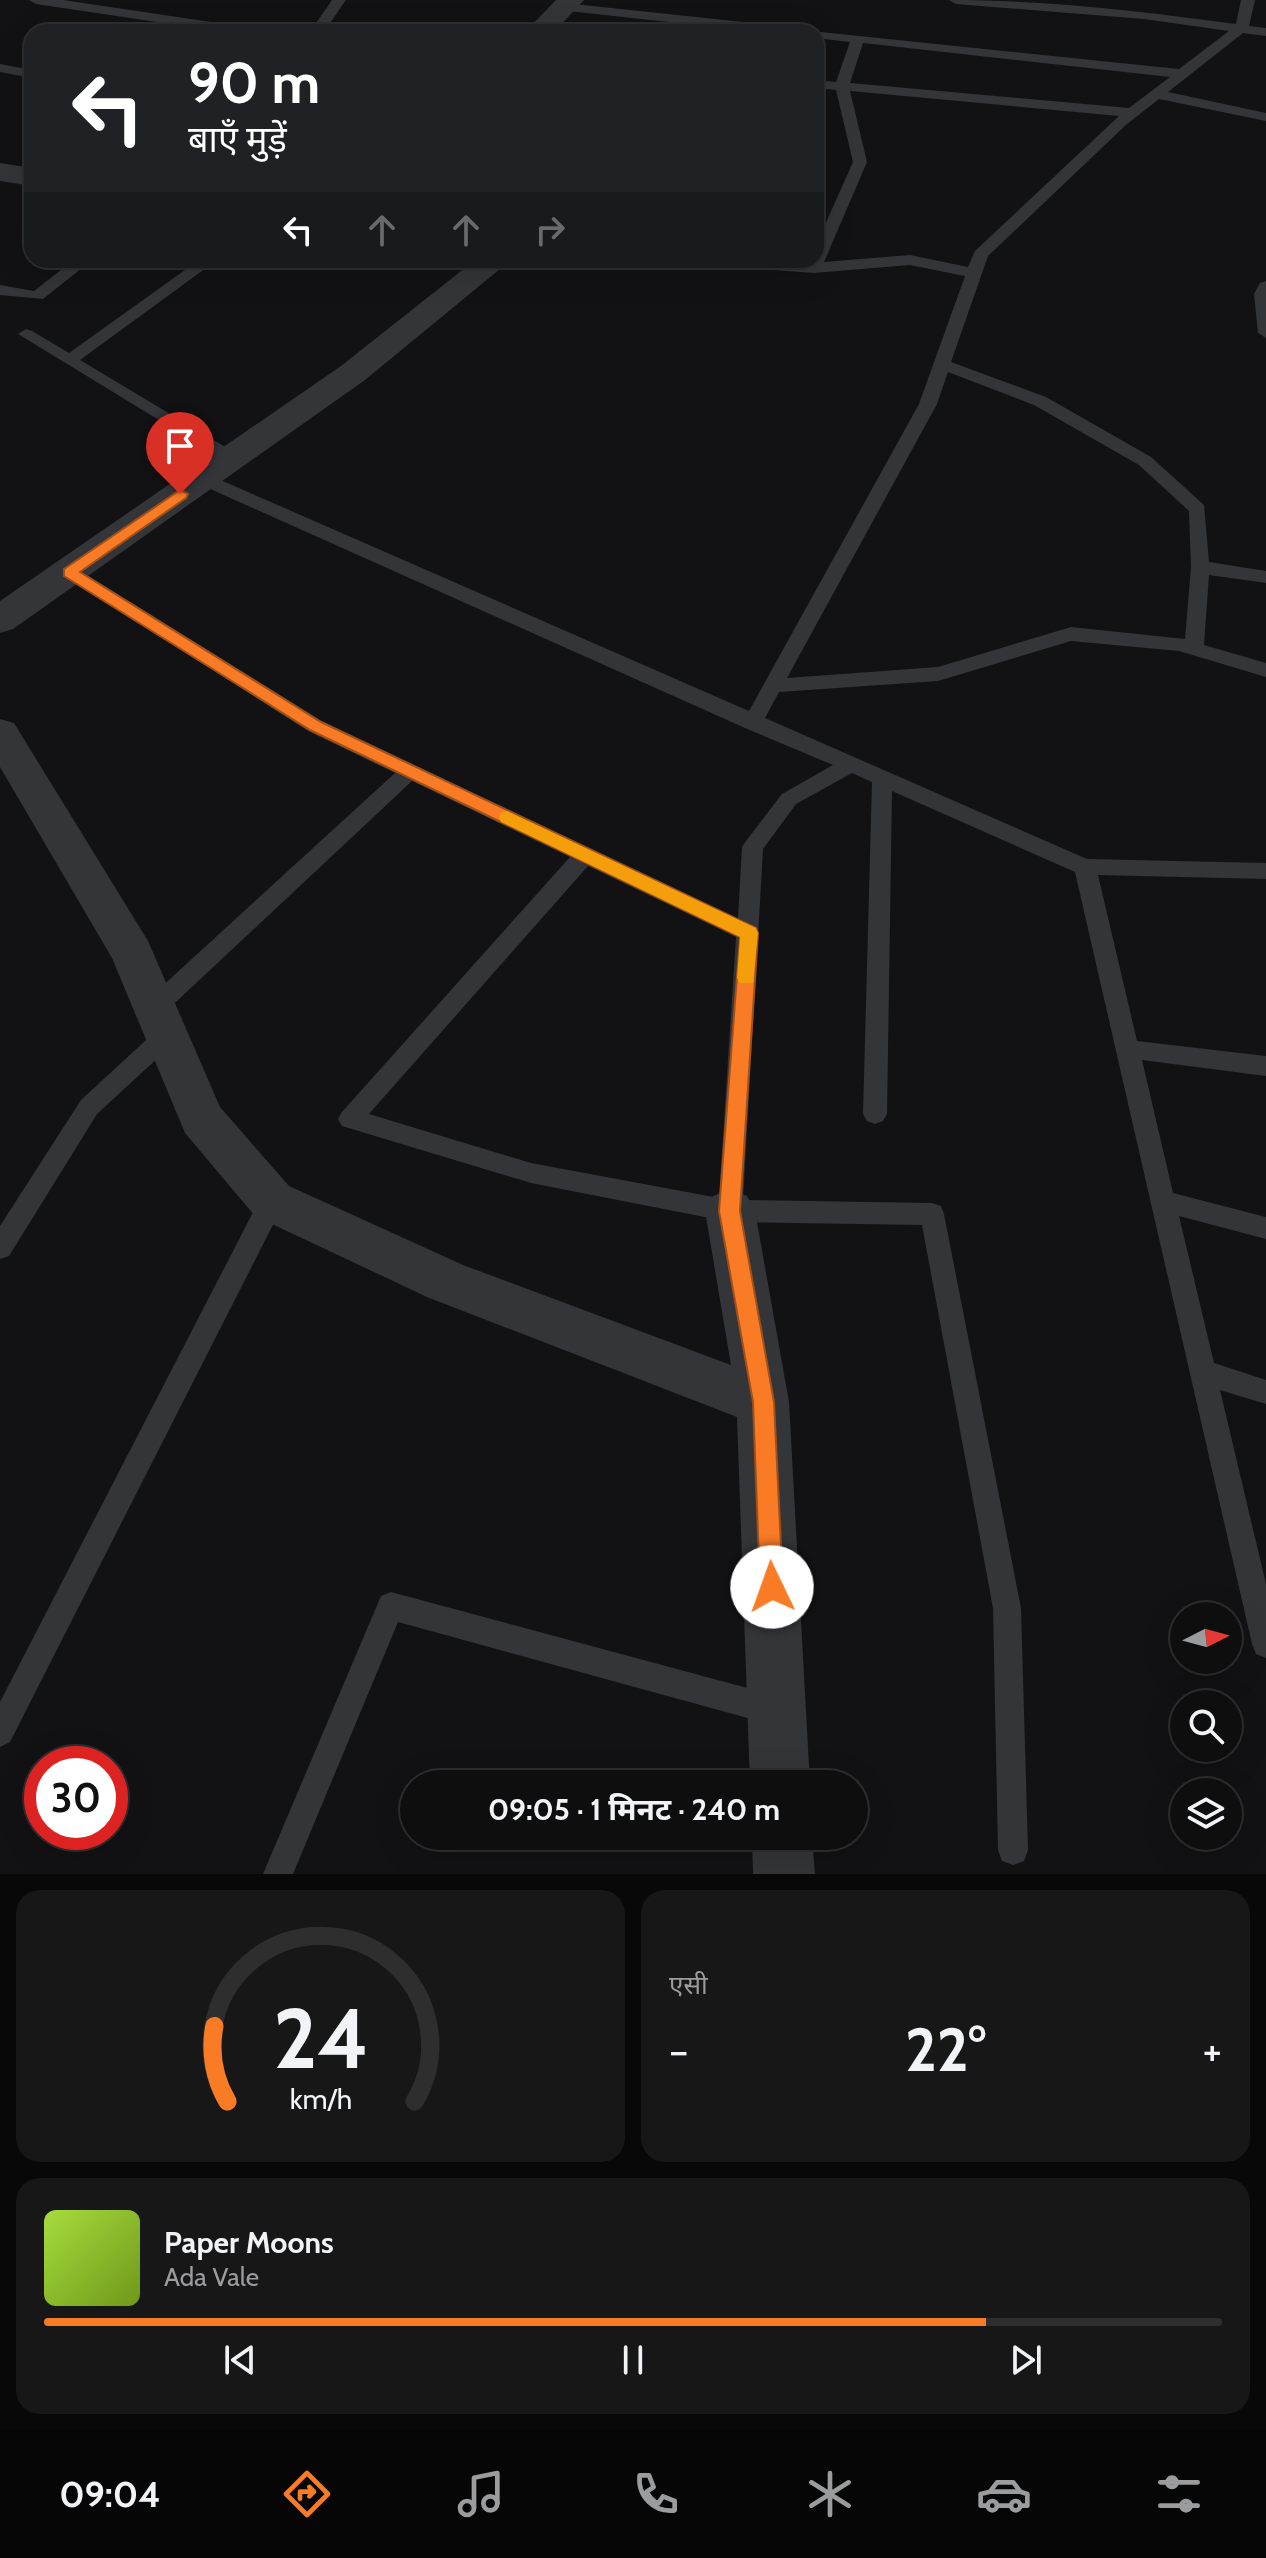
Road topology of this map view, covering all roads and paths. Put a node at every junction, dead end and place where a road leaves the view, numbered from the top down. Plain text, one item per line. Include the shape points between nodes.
1 (36, 0) edge
2 (339, 0) edge
3 (956, 0) edge
4 (1149, 0) edge
5 (1248, 0) edge
6 (566, 2) edge
7 (1028, 3) edge
8 (1144, 15) junction
9 (197, 24) edge
10 (322, 24) edge
11 (546, 24) edge
12 (736, 24) edge
13 (1242, 27) junction
14 (1266, 32) edge
15 (824, 35) edge
16 (858, 39) junction
17 (0, 68) edge
18 (24, 72) edge
19 (1183, 74) junction
20 (824, 85) edge
21 (842, 86) junction
22 (1157, 94) junction
23 (1133, 113) junction
24 (1266, 117) edge
25 (0, 172) edge
26 (24, 176) edge
27 (824, 245) edge
28 (824, 267) edge
29 (74, 268) edge
30 (198, 268) edge
31 (485, 268) edge
32 (974, 273) junction
33 (1266, 286) edge
34 (0, 290) edge
35 (1266, 333) edge
36 (26, 334) dead end
37 (69, 360) junction
38 (942, 364) junction
39 (231, 458) junction
40 (203, 479) junction
41 (1200, 567) junction
42 (69, 572) junction
43 (1266, 577) edge
44 (0, 620) edge
45 (1194, 648) junction
46 (1266, 670) edge
47 (771, 686) junction
48 (752, 723) junction
49 (2, 742) edge
50 (849, 765) junction
51 (410, 771) junction
52 (882, 779) junction
53 (585, 855) junction
54 (1085, 867) junction
55 (1266, 871) edge
56 (749, 933) junction
57 (160, 1022) junction
58 (1128, 1049) junction
59 (1266, 1066) edge
60 (875, 1114) dead end
61 (272, 1201) junction
62 (1163, 1201) junction
63 (730, 1211) junction
64 (1266, 1228) edge
65 (0, 1248) edge
66 (1203, 1372) junction
67 (1266, 1392) edge
68 (763, 1402) junction
69 (1261, 1606) edge
70 (1266, 1644) edge
71 (777, 1711) junction
72 (0, 1732) edge
73 (779, 1770) edge
74 (783, 1850) edge
75 (1013, 1850) dead end
76 (278, 1874) edge
77 (784, 1874) edge

1 - 9 lane
2 - 10 lane
3 - 7 lane
4 - 8 lane
5 - 13 lane
6 - 11 street
6 - 12 lane
7 - 8 lane
8 - 13 lane
13 - 14 lane
13 - 19 lane
15 - 16 lane
16 - 19 lane
16 - 21 lane
17 - 18 lane
19 - 22 lane
20 - 21 lane
21 - 23 lane
21 - 27 lane via 860,162
22 - 23 lane
22 - 24 lane
23 - 32 lane via 981,254
25 - 26 street
28 - 32 lane via 910,260
29 - 34 lane via 37,296
30 - 37 lane
31 - 39 street via 353,373
32 - 38 lane
33 - 35 lane
36 - 37 lane
37 - 39 lane
38 - 41 lane via 1040,401 1145,461 1198,509
38 - 47 lane via 928,404
39 - 40 street
40 - 42 street
40 - 48 lane
41 - 43 lane
41 - 45 lane
42 - 44 street
42 - 51 lane via 315,726
45 - 46 lane
45 - 47 lane via 1071,634 938,674
47 - 48 lane
48 - 50 lane
49 - 57 street via 132,953
50 - 52 lane
50 - 56 lane via 789,799 753,847
51 - 53 lane
51 - 57 lane
52 - 54 lane
52 - 60 lane
53 - 56 lane
53 - 63 lane via 350,1119 531,1173
54 - 55 lane
54 - 58 lane
56 - 63 lane
57 - 61 street via 202,1119
57 - 65 lane via 89,1107
58 - 59 lane
58 - 62 lane
61 - 68 street via 445,1281
61 - 72 lane
62 - 64 lane
62 - 66 lane
63 - 68 street
63 - 75 lane via 932,1214 1007,1608
66 - 67 lane
66 - 69 lane
68 - 71 street
69 - 70 lane
71 - 73 street
71 - 76 lane via 391,1606
74 - 77 street

